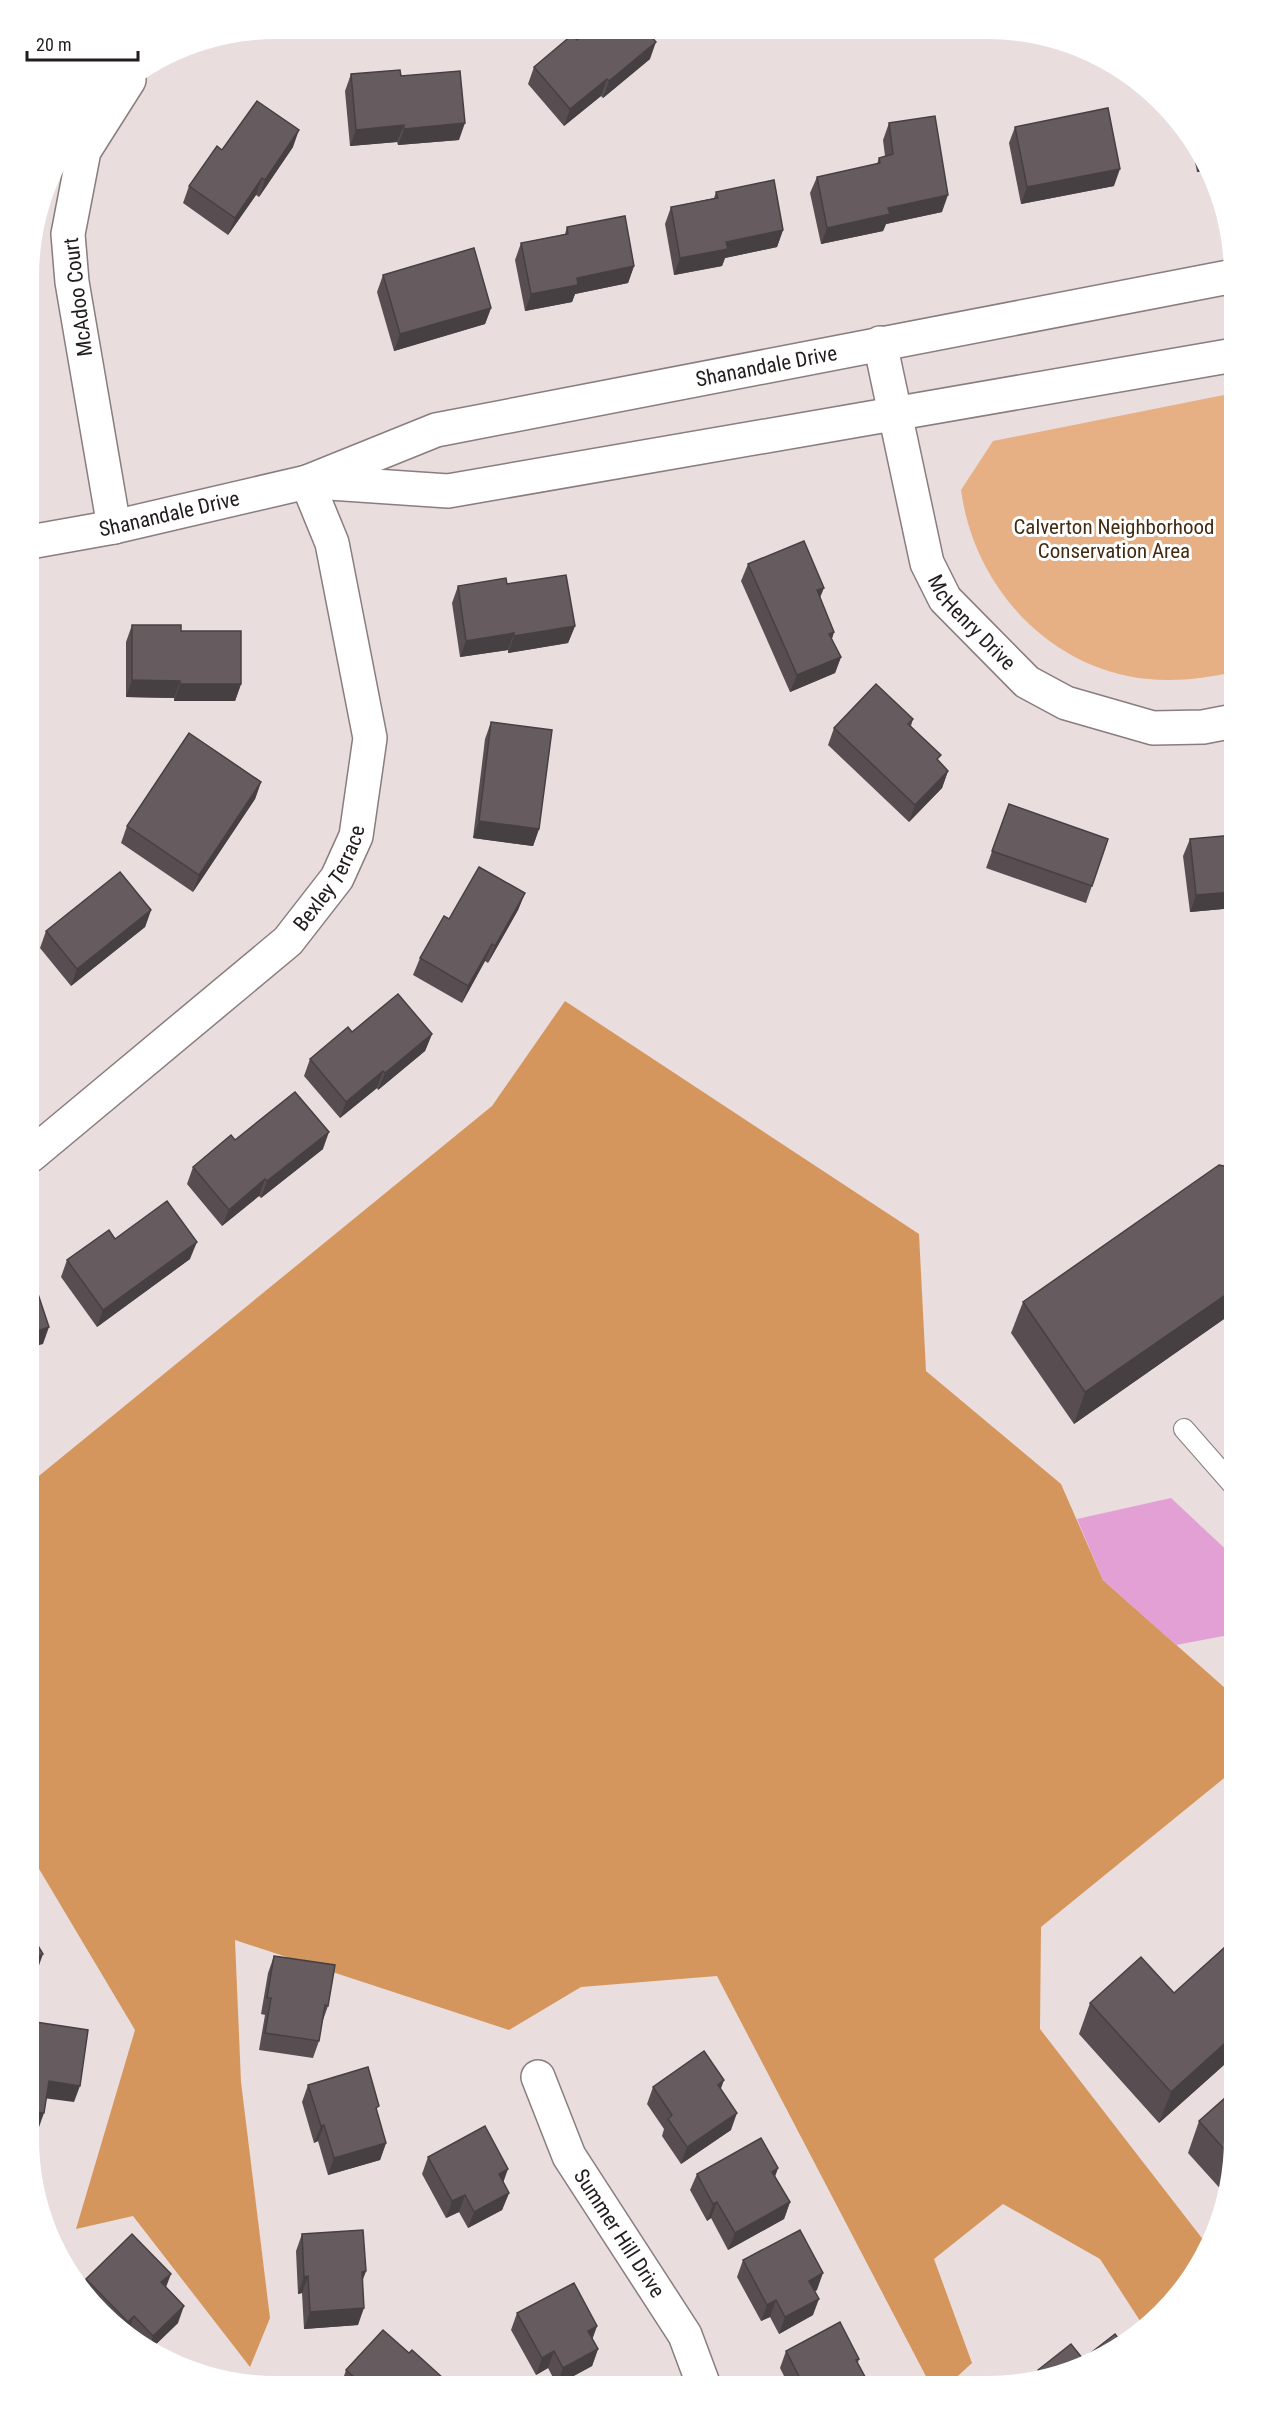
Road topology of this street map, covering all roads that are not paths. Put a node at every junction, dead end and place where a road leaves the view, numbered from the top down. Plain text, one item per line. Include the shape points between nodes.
1 (115, 102) edge
2 (1224, 278) edge
3 (880, 344) junction
4 (1224, 356) edge
5 (894, 414) junction
6 (307, 482) junction
7 (114, 526) junction
8 (39, 540) edge
9 (1224, 723) edge
10 (39, 1148) edge
11 (1184, 1429) dead end
12 (1224, 1475) edge
13 (538, 2078) dead end
14 (700, 2376) edge

1 - 7 street, McAdoo Court via 84,151 68,234 72,282
2 - 3 street, Shanandale Drive
3 - 5 street, McHenry Drive
3 - 6 street, Shanandale Drive via 436,430
4 - 5 street, Shanandale Drive
5 - 6 street, Shanandale Drive via 448,491
5 - 9 street, McHenry Drive via 927,563 945,599 1027,682 1066,703 1153,728
6 - 7 street, Shanandale Drive
6 - 10 street, Bexley Terrace via 332,543 370,738 356,836 337,878 288,941
7 - 8 street, Shanandale Drive
11 - 12 lane
13 - 14 street, Summer Hill Drive via 569,2156 685,2335

